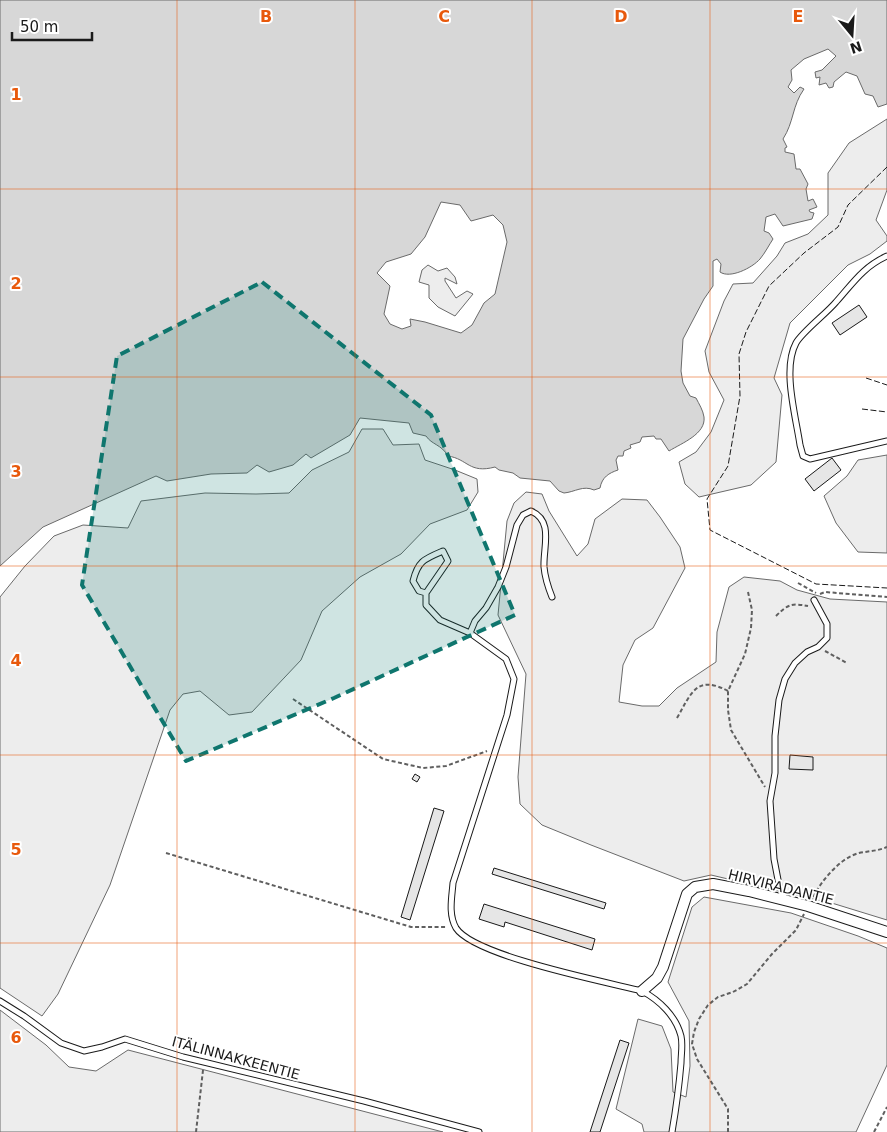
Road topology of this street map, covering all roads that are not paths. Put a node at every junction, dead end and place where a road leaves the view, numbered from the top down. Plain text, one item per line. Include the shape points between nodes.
1 (887, 256) edge
2 (887, 441) edge
3 (426, 593) junction
4 (552, 597) dead end
5 (814, 600) dead end
6 (470, 633) junction
7 (785, 900) junction
8 (887, 932) edge
9 (642, 991) junction
10 (0, 1001) edge
11 (479, 1132) edge
12 (672, 1132) edge

1 - 2 lane via 873,263 854,280 797,342 790,359 791,387 803,456 810,459
3 - 3 lane via 448,561 442,552 417,566 413,581 419,591
3 - 6 lane via 426,605 440,620
4 - 6 lane via 544,564 546,527 539,514 531,511 523,514 498,587
5 - 7 lane via 827,624 827,638 795,663 785,678 775,736 775,773 770,801 774,859
6 - 9 lane via 506,659 514,679 507,715 453,883 451,906 456,928 479,946 513,958
7 - 8 street, HIRVIRADANTIE
7 - 9 street, HIRVIRADANTIE via 713,884 695,887 687,894 657,978
9 - 12 lane via 656,999 673,1019 681,1035 678,1096
10 - 11 lane, ITÄLINNAKKEENTIE via 61,1044 84,1051 125,1039

